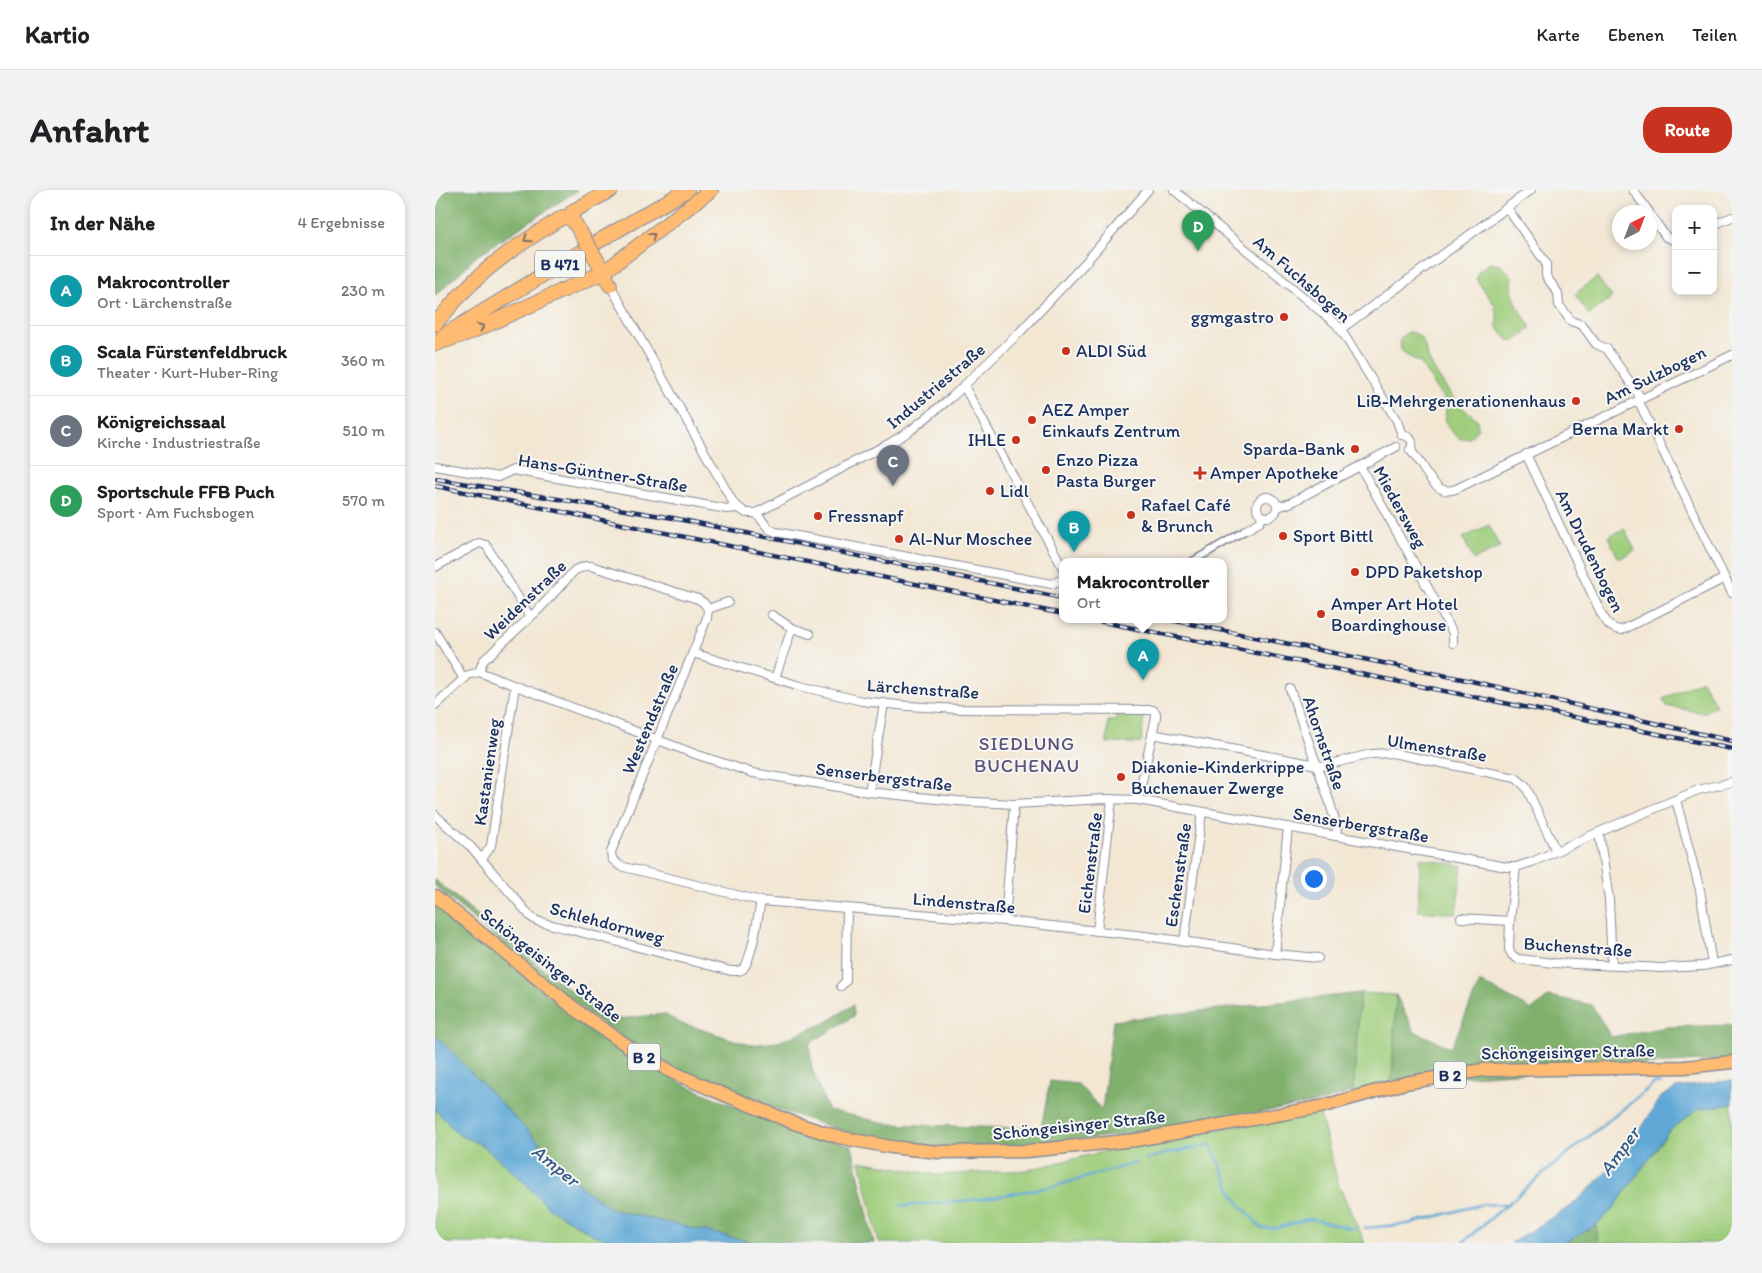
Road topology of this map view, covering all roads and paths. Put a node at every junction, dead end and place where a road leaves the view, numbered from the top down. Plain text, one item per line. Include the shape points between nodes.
1 (611, 190) edge
2 (687, 190) edge
3 (711, 190) edge
4 (1147, 190) edge
5 (1174, 190) edge
6 (1531, 190) edge
7 (1633, 190) edge
8 (1643, 205) edge
9 (1507, 208) junction
10 (1732, 216) edge
11 (570, 218) junction
12 (1717, 223) edge
13 (1657, 224) edge
14 (1672, 239) edge
15 (604, 273) junction
16 (435, 324) edge
17 (1341, 329) junction
18 (435, 342) edge
19 (1732, 355) edge
20 (965, 386) junction
21 (1639, 399) junction
22 (1402, 435) junction
23 (1396, 447) junction
24 (1410, 450) junction
25 (1526, 454) junction
26 (435, 466) edge
27 (1360, 466) junction
28 (1277, 505) junction
29 (738, 508) junction
30 (756, 512) junction
31 (1263, 516) junction
32 (1246, 530) joint
33 (1198, 558) edge
34 (1059, 561) edge
35 (435, 566) edge
36 (1725, 578) junction
37 (1059, 581) edge
38 (1732, 593) edge
39 (728, 602) dead end
40 (708, 609) junction
41 (772, 615) dead end
42 (530, 617) junction
43 (792, 628) junction
44 (435, 632) edge
45 (811, 634) dead end
46 (1453, 642) dead end
47 (693, 653) junction
48 (479, 672) junction
49 (775, 678) junction
50 (464, 679) junction
51 (515, 686) junction
52 (1290, 689) dead end
53 (884, 703) junction
54 (435, 705) edge
55 (1152, 734) junction
56 (658, 740) junction
57 (1317, 764) junction
58 (1732, 782) edge
59 (869, 792) junction
60 (1112, 799) junction
61 (1138, 800) junction
62 (1676, 800) junction
63 (1014, 804) junction
64 (1202, 812) junction
65 (435, 815) edge
66 (1288, 827) junction
67 (1599, 832) junction
68 (1336, 836) junction
69 (1556, 851) junction
70 (482, 859) junction
71 (612, 859) joint
72 (1516, 867) junction
73 (435, 896) edge
74 (761, 901) junction
75 (847, 908) junction
76 (1461, 918) dead end
77 (1005, 921) junction
78 (1510, 922) junction
79 (1097, 931) junction
80 (1184, 942) junction
81 (1275, 954) junction
82 (1318, 958) dead end
83 (1732, 960) edge
84 (1712, 964) junction
85 (1612, 965) junction
86 (841, 986) dead end
87 (1732, 1062) edge

1 - 11 highway via 573,211
2 - 18 highway, B 471
15 -> 3 highway
4 - 20 street, Industriestraße via 1068,282
5 - 17 street, Am Fuchsbogen
6 - 9 street
7 - 8 street
9 - 17 street
9 - 21 street via 1546,263 1546,276 1558,293 1559,305 1571,321 1582,325 1595,344 1607,350
10 - 12 street
11 - 15 highway, bridge
11 -> 16 highway via 563,217 534,234 503,258 467,288
13 - 14 street via 1666,237
18 -> 15 highway via 471,332
15 - 29 street
17 - 22 street, Am Fuchsbogen via 1397,421
19 - 21 street, Am Sulzbogen
20 - 30 street, Industriestraße via 902,436
20 - 34 street
21 - 25 street, Am Sulzbogen
21 - 36 street
22 - 23 street via 1397,438
22 - 24 street via 1412,440
23 - 24 street via 1402,452
23 - 27 street
24 - 25 street, Am Sulzbogen via 1431,479 1444,490 1456,489
25 - 36 street, Am Drudenbogen via 1601,613 1612,628 1622,630
26 - 29 street, Hans-Güntner-Straße via 498,477 513,470
27 - 28 street via 1290,503
27 - 46 street, Miedersweg via 1453,633
28 - 31 street via 1273,515
28 - 31 street via 1267,493 1257,506
29 - 30 street via 746,513
30 - 37 street via 769,529 776,532 1052,584
31 - 32 street via 1260,522
32 - 33 street
35 - 42 street via 479,543 486,545
36 - 38 street
39 - 40 street
40 - 42 street, Weidenstraße via 698,599 586,566 575,570
40 - 47 street, Westendstraße
41 - 43 street
42 - 48 street, Weidenstraße via 483,661
43 - 45 street
43 - 49 street
44 - 50 street
47 - 49 street, Lärchenstraße
47 - 56 street, Westendstraße
48 - 50 street
48 - 51 street, Senserbergstraße
49 - 53 street, Lärchenstraße via 833,695
50 - 54 street
51 - 56 street, Senserbergstraße
51 - 70 street, Kastanienweg via 491,846
52 - 57 street, Ahornstraße
53 - 55 street, Lärchenstraße via 958,709 1149,709 1156,713
53 - 59 street
55 - 57 street, Ulmenstraße
55 - 61 street
56 - 59 street, Senserbergstraße via 753,773
56 - 71 street, Westendstraße via 611,852
57 - 68 street, Ahornstraße via 1337,827
57 - 69 street, Ulmenstraße via 1323,766 1373,754 1393,753 1516,778 1527,787
58 - 62 street, Senserbergstraße via 1705,788
59 - 63 street, Senserbergstraße
60 - 61 street, Senserbergstraße
60 - 63 street, Senserbergstraße
60 - 79 street, Eichenstraße
61 - 64 street, Senserbergstraße
62 - 67 street, Senserbergstraße
62 - 84 street via 1700,890
63 - 77 street
64 - 66 street, Senserbergstraße
64 - 80 street, Eschenstraße
65 - 70 street, Schlehdornweg
66 - 68 street, Senserbergstraße
66 - 81 street
67 - 69 street, Senserbergstraße
67 - 85 street via 1609,900
68 - 72 street, Senserbergstraße
69 - 72 street, Senserbergstraße
70 - 74 street, Schlehdornweg via 537,921 731,971 741,970 747,963
71 - 74 street, Lindenstraße via 619,866
72 - 78 street, Buchenstraße
73 - 87 main road, Schöngeisinger Straße / B 2 via 598,1027 672,1072 794,1123 838,1137 891,1147 939,1152 1027,1151 1136,1140 1319,1106 1405,1083 1483,1070
74 - 75 street, Lindenstraße
75 - 77 street, Lindenstraße
75 - 86 street via 846,981
76 - 78 street
77 - 79 street, Lindenstraße
78 - 85 street, Buchenstraße via 1509,949 1518,959
79 - 80 street, Lindenstraße
80 - 81 street, Lindenstraße
81 - 82 street, Lindenstraße
83 - 84 street, Buchenstraße
84 - 85 street, Buchenstraße via 1678,968

